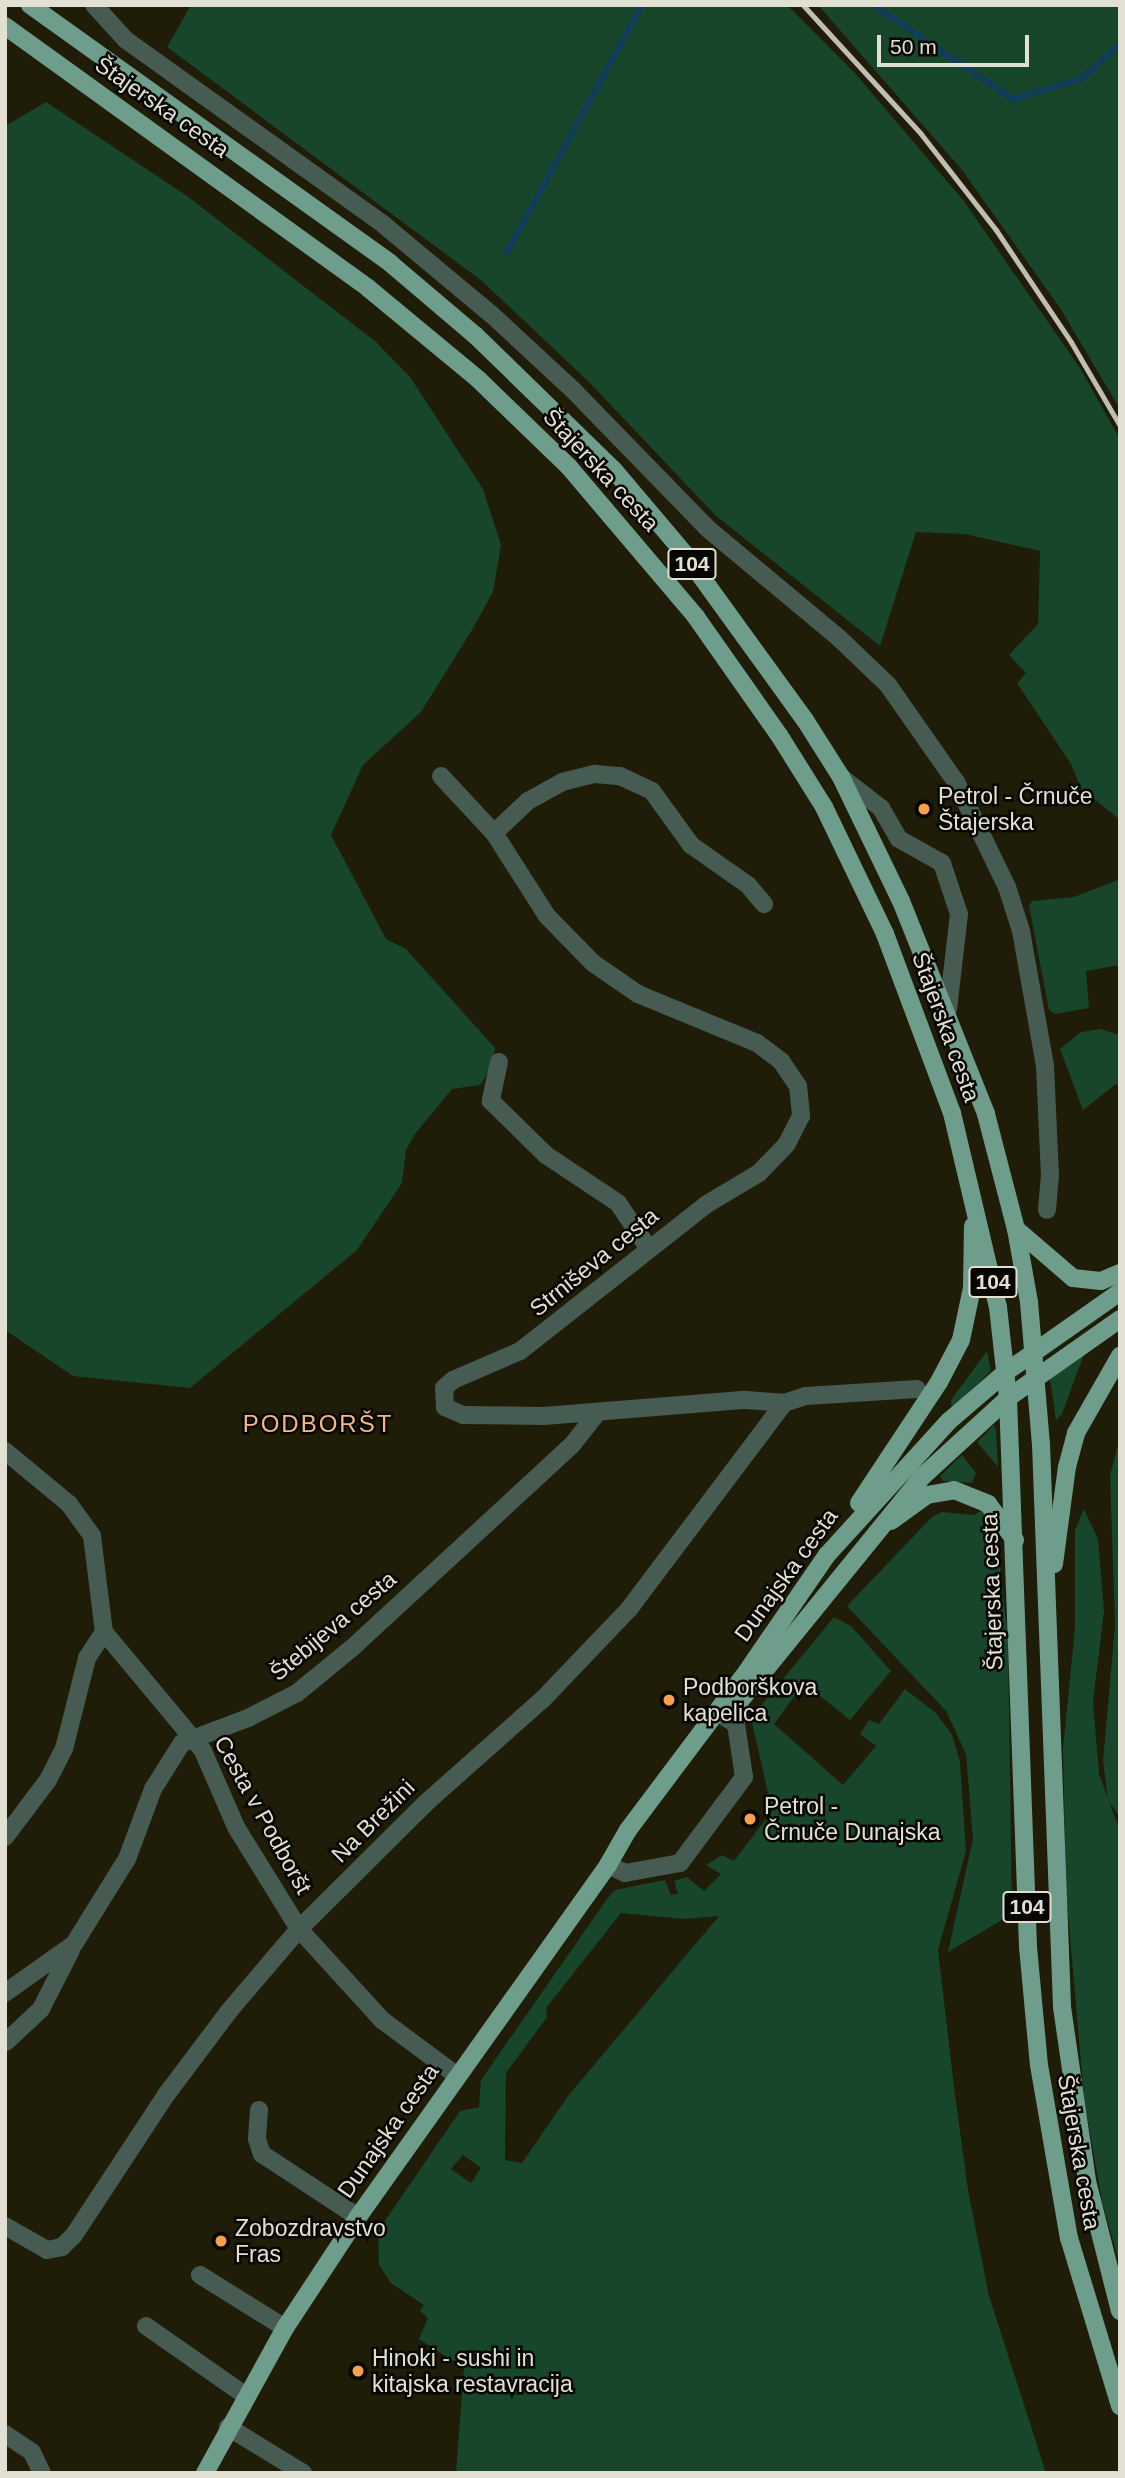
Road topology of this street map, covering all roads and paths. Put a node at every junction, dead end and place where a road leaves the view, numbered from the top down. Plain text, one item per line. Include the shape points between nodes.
1 (30, 5) edge
2 (94, 5) edge
3 (5, 26) edge
4 (441, 776) dead end
5 (841, 777) junction
6 (494, 832) junction
7 (764, 904) dead end
8 (947, 1009) junction
9 (499, 1062) dead end
10 (973, 1194) junction
11 (1046, 1210) dead end
12 (1016, 1229) junction
13 (649, 1249) junction
14 (1120, 1273) edge
15 (1120, 1292) edge
16 (1120, 1319) edge
17 (1035, 1351) junction
18 (1120, 1356) edge
19 (1006, 1372) junction
20 (1037, 1377) junction
21 (917, 1390) dead end
22 (1008, 1398) junction
23 (783, 1403) junction
24 (598, 1412) junction
25 (5, 1451) edge
26 (872, 1536) junction
27 (1015, 1540) junction
28 (827, 1555) junction
29 (1048, 1616) junction
30 (104, 1632) junction
31 (726, 1718) junction
32 (192, 1738) junction
33 (5, 1837) edge
34 (608, 1865) junction
35 (299, 1929) junction
36 (74, 1944) junction
37 (5, 1993) edge
38 (6, 2042) edge
39 (456, 2075) junction
40 (259, 2110) dead end
41 (358, 2217) junction
42 (5, 2226) edge
43 (200, 2275) dead end
44 (1120, 2311) edge
45 (146, 2326) dead end
46 (285, 2328) junction
47 (246, 2396) junction
48 (1120, 2406) edge
49 (228, 2427) junction
50 (5, 2434) edge
51 (42, 2473) edge
52 (205, 2473) edge
53 (303, 2473) edge

1 - 5 main road, Štajerska cesta / 104 via 380,256 551,406 613,469 684,553
2 - 11 street via 126,40 384,225 491,314 573,390 707,528 888,685 956,782 1007,887 1021,932 1045,1066 1050,1175
3 - 10 main road, Štajerska cesta / 104 via 368,288 478,379 569,467 640,547 723,653 824,807 912,999 952,1113
4 - 6 street, Strniševa cesta
5 - 8 main road, Štajerska cesta / 104
5 - 8 street via 881,808 899,839 942,863 959,914
6 - 7 street via 528,801 562,782 594,774 620,776 652,791 691,845 748,885
6 - 13 street, Strniševa cesta via 547,916 593,963 668,1009 757,1044 781,1060 798,1086 801,1116 787,1144 759,1173
8 - 12 main road, Štajerska cesta / 104 via 986,1114
9 - 13 street via 491,1101 546,1155 618,1203
10 - 19 main road, Štajerska cesta / 104 via 998,1307
10 - 28 main road via 972,1288 961,1340 939,1382
12 - 14 main road via 1073,1278 1101,1281
12 - 17 main road, Štajerska cesta / 104
13 - 24 street, Strniševa cesta via 537,1339 453,1380 442,1397 452,1413 463,1415
15 - 17 main road, Dunajska cesta
16 - 20 main road, Dunajska cesta
17 - 19 main road, Dunajska cesta
17 - 20 main road, Štajerska cesta / 104
18 - 29 main road via 1090,1403 1067,1468
19 - 22 main road, Štajerska cesta / 104
19 - 28 main road, Dunajska cesta via 915,1457
20 - 22 main road, Dunajska cesta
20 - 29 main road, Štajerska cesta / 104
21 - 23 street, Strniševa cesta via 806,1396
22 - 26 main road, Dunajska cesta via 923,1476
22 - 27 main road, Štajerska cesta / 104
23 - 24 street, Strniševa cesta via 745,1399
23 - 35 street, Na Brežini via 629,1609 543,1699 428,1801
24 - 32 street, Štebijeva cesta via 572,1445 306,1685 248,1718
25 - 30 street via 69,1504 92,1536
26 - 27 main road via 927,1495 954,1490 988,1504
26 - 31 main road, Dunajska cesta
27 - 48 main road, Štajerska cesta / 104 via 1028,1936 1039,2065 1069,2238
28 - 34 main road, Dunajska cesta via 628,1830
29 - 44 main road, Štajerska cesta / 104 via 1064,2030 1087,2181
30 - 32 street, Cesta v Podboršt
30 - 33 street via 87,1658 64,1749 48,1780
31 - 34 main road, Dunajska cesta via 637,1837
31 - 34 street via 736,1724 744,1777 680,1863 625,1873
32 - 35 street, Cesta v Podboršt via 236,1827
32 - 36 street, Štebijeva cesta via 175,1750 153,1789 128,1859
34 - 39 main road, Dunajska cesta
35 - 39 street, Cesta v Podboršt via 382,2020
35 - 42 street, Na Brežini via 198,2050 74,2235 62,2247 47,2250
36 - 37 street, Štebijeva cesta
36 - 38 street via 41,2009
39 - 41 main road, Dunajska cesta
40 - 41 street via 257,2139 262,2154
41 - 46 main road, Dunajska cesta
43 - 46 street
45 - 47 street
46 - 47 main road, Dunajska cesta
47 - 49 main road, Dunajska cesta
49 - 52 main road, Dunajska cesta
49 - 53 street
50 - 51 street via 32,2452

